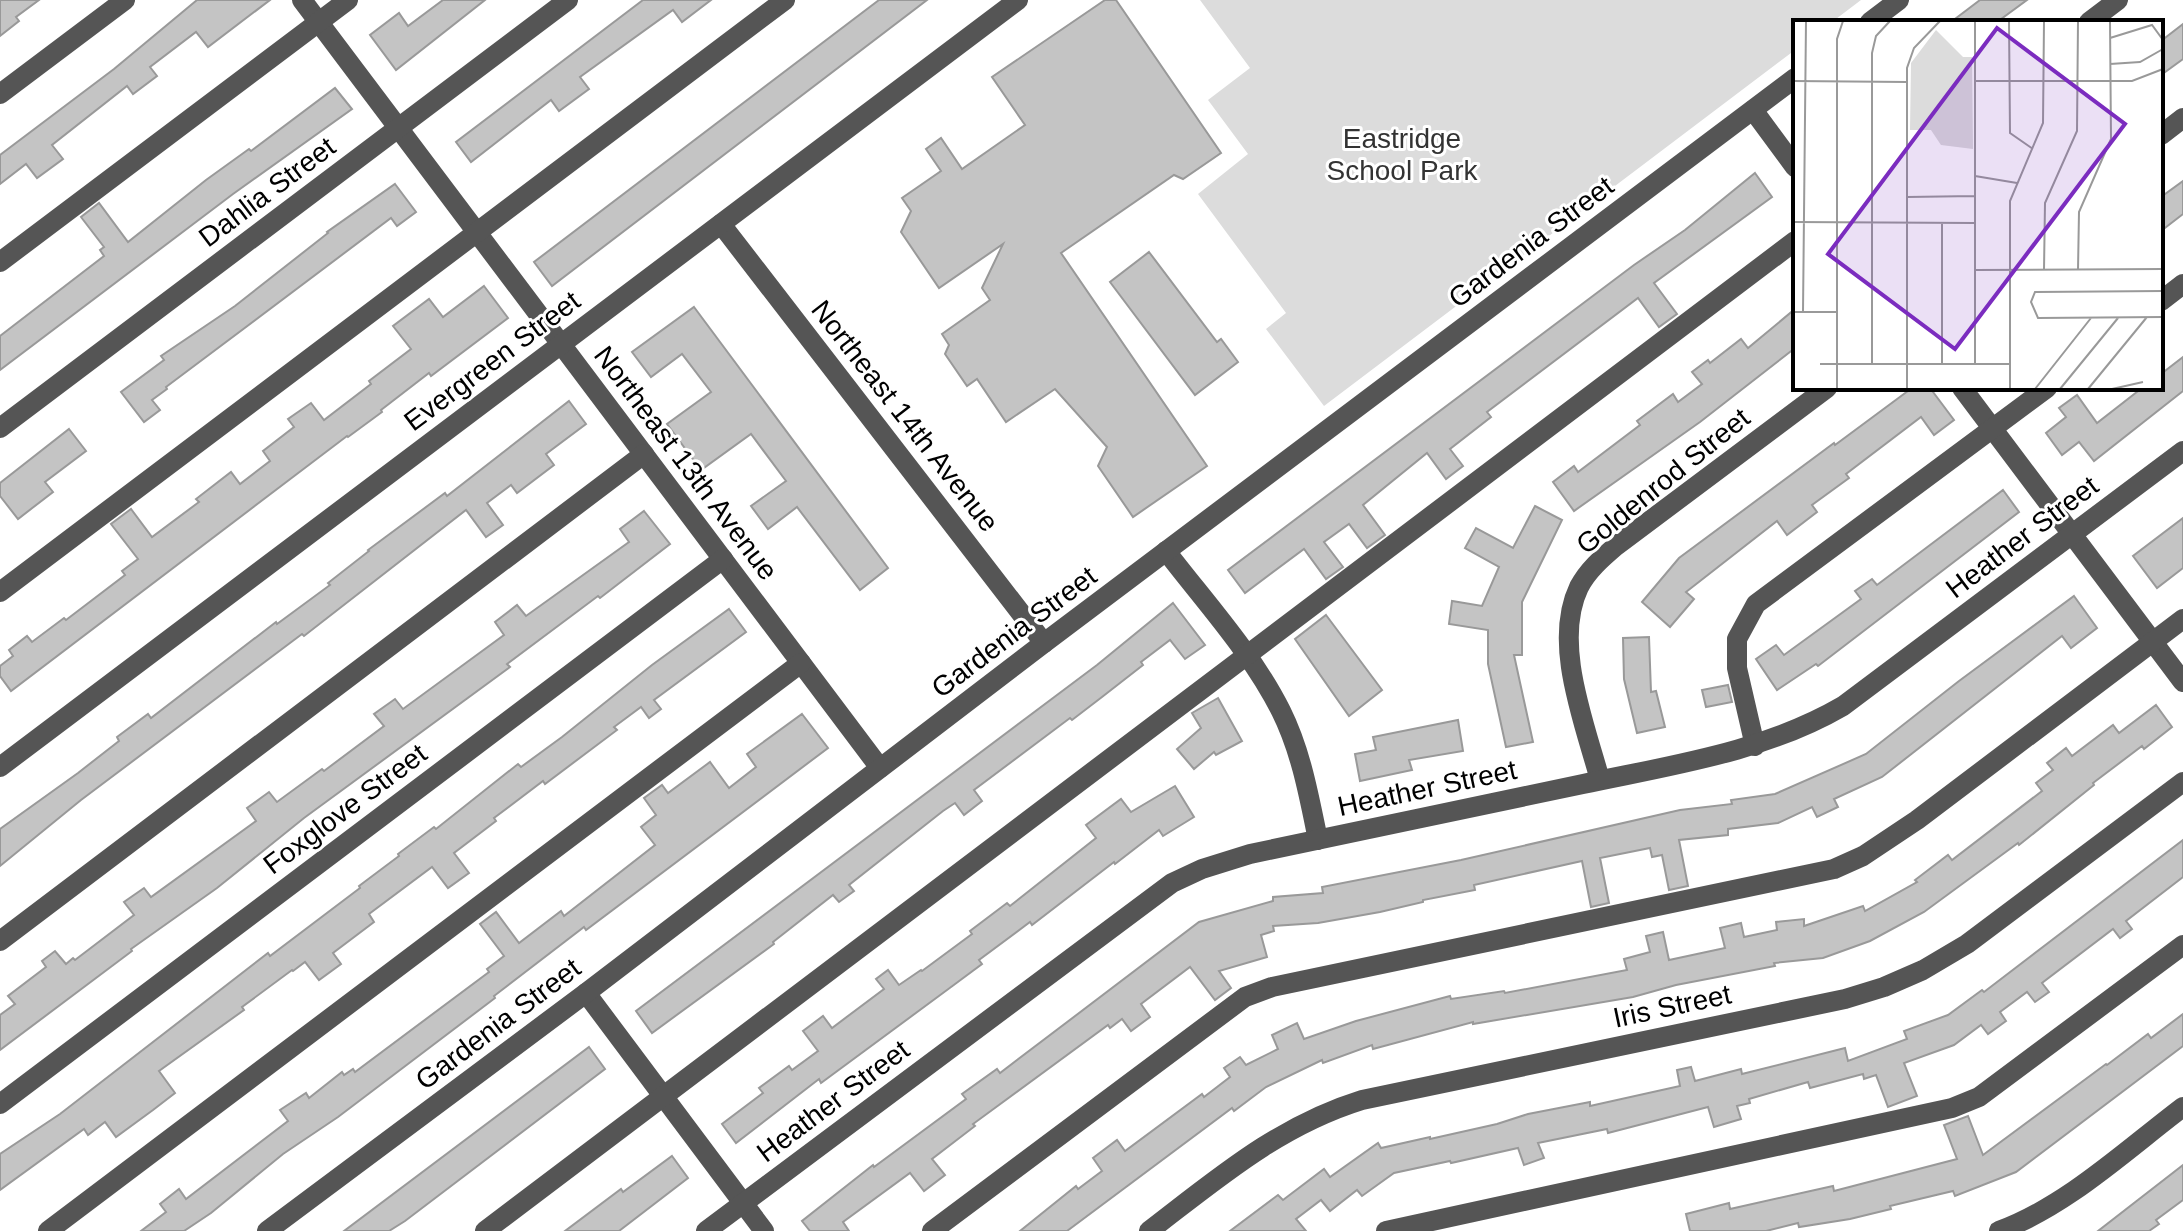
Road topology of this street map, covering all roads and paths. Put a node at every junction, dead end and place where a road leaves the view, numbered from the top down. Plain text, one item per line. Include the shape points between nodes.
1 (125, 0) edge
2 (302, 0) edge
3 (348, 0) edge
4 (568, 0) edge
5 (785, 0) edge
6 (1018, 0) edge
7 (1899, 0) edge
8 (2118, 0) edge
9 (1873, 20) edge
10 (2092, 20) edge
11 (319, 22) junction
12 (1793, 80) edge
13 (0, 94) edge
14 (1753, 110) junction
15 (2183, 118) edge
16 (399, 127) junction
17 (2163, 133) edge
18 (1793, 164) edge
19 (721, 224) junction
20 (477, 232) junction
21 (1793, 243) edge
22 (0, 262) edge
23 (2183, 284) edge
24 (2163, 299) edge
25 (561, 344) junction
26 (1824, 390) edge
27 (1963, 390) edge
28 (2044, 390) edge
29 (0, 428) edge
30 (1992, 429) junction
31 (2183, 451) edge
32 (644, 454) junction
33 (2073, 534) junction
34 (1166, 551) junction
35 (723, 559) junction
36 (0, 592) edge
37 (2183, 619) edge
38 (2152, 642) junction
39 (1044, 643) junction
40 (1246, 655) junction
41 (801, 663) junction
42 (2183, 682) edge
43 (1755, 746) junction
44 (0, 767) edge
45 (880, 768) junction
46 (1600, 780) junction
47 (2183, 782) edge
48 (1318, 840) junction
49 (0, 941) edge
50 (2183, 945) edge
51 (586, 993) junction
52 (663, 1097) junction
53 (0, 1104) edge
54 (2183, 1107) edge
55 (743, 1203) junction
56 (48, 1231) edge
57 (267, 1231) edge
58 (485, 1231) edge
59 (706, 1231) edge
60 (764, 1231) edge
61 (932, 1231) edge
62 (1149, 1231) edge
63 (1386, 1231) edge
64 (1999, 1231) edge

1 - 13 street
2 - 11 street, Northeast 13th Avenue
3 - 11 street
4 - 16 street, Dahlia Street
5 - 20 street
6 - 19 street, Evergreen Street
7 - 9 street
8 - 10 street
11 - 16 street, Northeast 13th Avenue
11 - 22 street
12 - 14 street, Gardenia Street
14 - 18 street
14 - 34 street, Gardenia Street
15 - 17 street
16 - 20 street, Northeast 13th Avenue
16 - 29 street, Dahlia Street
19 - 25 street, Evergreen Street
19 - 39 street, Northeast 14th Avenue
20 - 25 street, Northeast 13th Avenue
20 - 36 street
21 - 40 street
23 - 24 street
25 - 32 street, Northeast 13th Avenue
25 - 44 street, Evergreen Street
26 - 46 street, Goldenrod Street via 1616,546 1579,588 1568,630 1570,663
27 - 30 street
28 - 30 street
30 - 33 street
30 - 43 street via 1756,604 1737,639 1737,668
31 - 33 street, Heather Street
32 - 35 street, Northeast 13th Avenue
32 - 49 street
33 - 38 street
33 - 43 street, Heather Street via 1843,706
34 - 39 street, Gardenia Street
34 - 40 street
35 - 41 street, Northeast 13th Avenue
35 - 53 street, Foxglove Street
37 - 38 street
38 - 42 street
38 - 61 street via 1917,820 1834,869 1272,987 1245,997
39 - 45 street, Gardenia Street
40 - 48 street via 1292,739
40 - 52 street
41 - 45 street, Northeast 13th Avenue
41 - 56 street
43 - 46 street, Heather Street
45 - 51 street, Gardenia Street
46 - 48 street, Heather Street
47 - 62 street, Iris Street via 1967,944 1923,970 1845,999 1324,1111 1254,1151
48 - 55 street, Heather Street via 1228,860 1172,883
50 - 63 street via 1979,1097 1952,1108
51 - 52 street
51 - 57 street, Gardenia Street
52 - 55 street
52 - 58 street
54 - 64 street via 2079,1185
55 - 59 street, Heather Street
55 - 60 street

